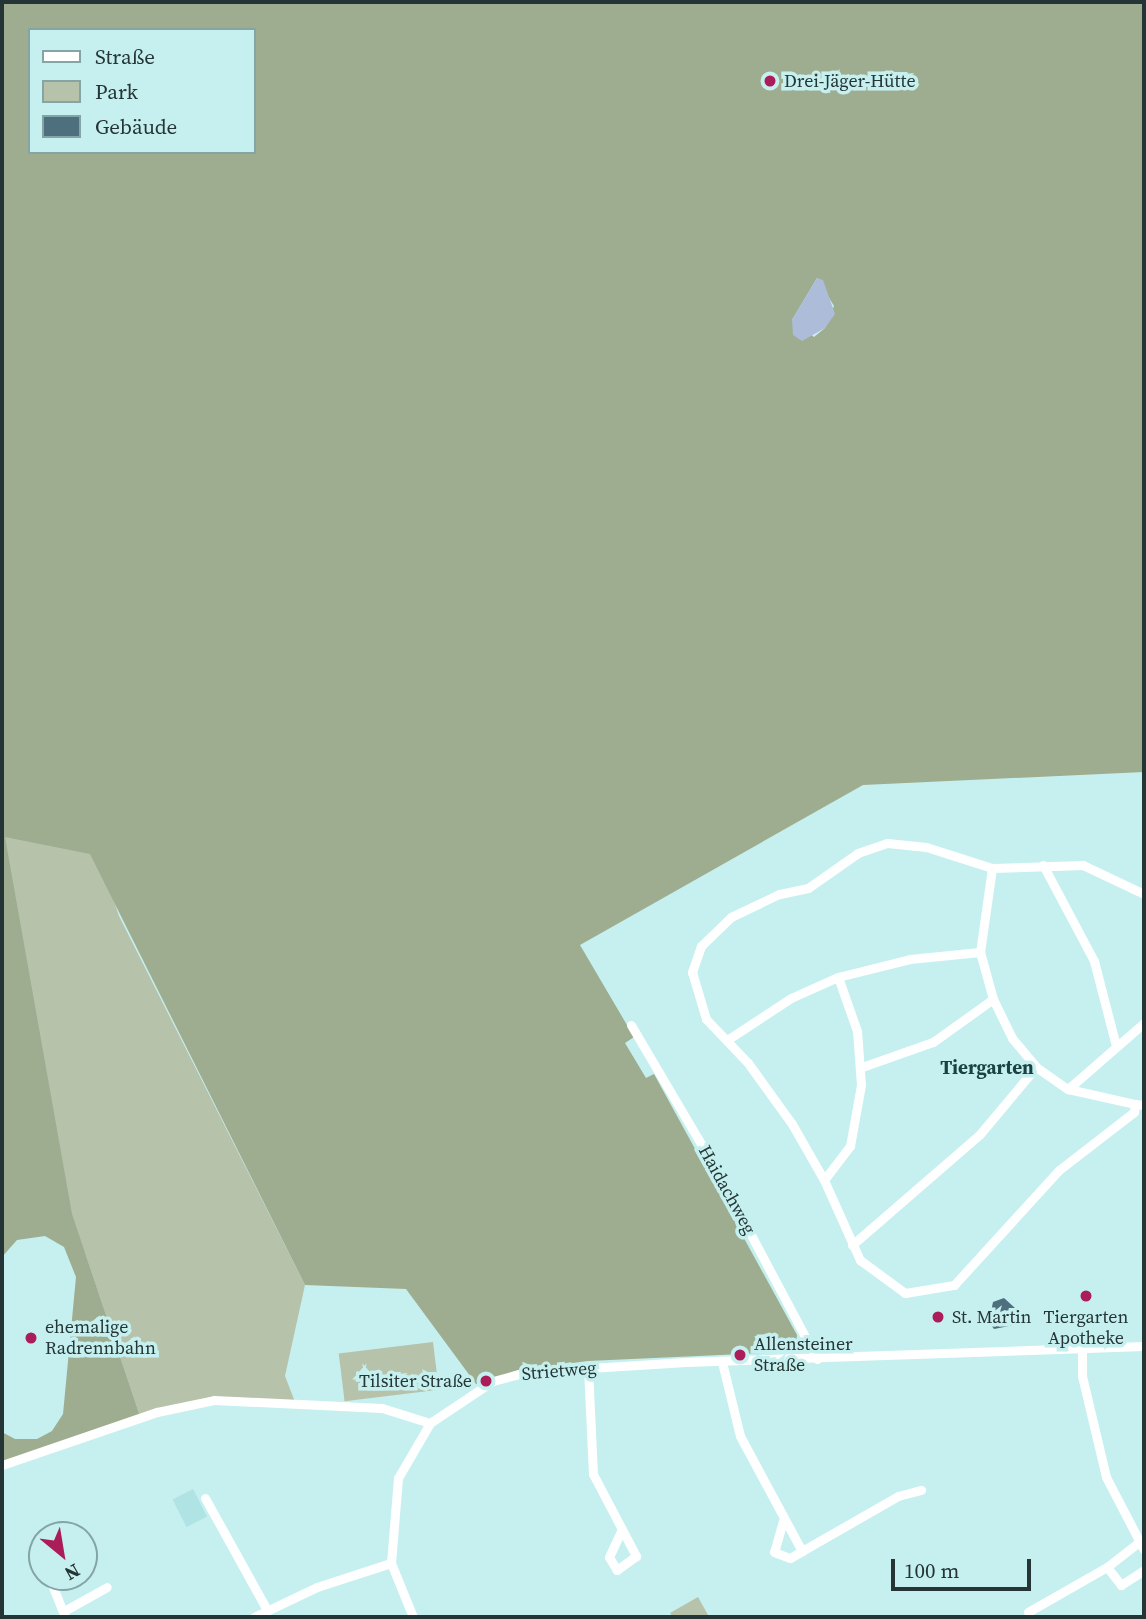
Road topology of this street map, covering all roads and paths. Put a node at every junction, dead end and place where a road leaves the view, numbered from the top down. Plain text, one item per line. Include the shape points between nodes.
1 (1042, 864) junction
2 (992, 868) junction
3 (1144, 894) edge
4 (981, 952) junction
5 (838, 977) junction
6 (993, 999) junction
7 (1144, 1023) edge
8 (631, 1025) dead end
9 (727, 1040) junction
10 (1116, 1046) junction
11 (862, 1067) junction
12 (1035, 1067) junction
13 (1068, 1089) junction
14 (1140, 1105) edge
15 (824, 1180) junction
16 (852, 1245) junction
17 (1144, 1346) edge
18 (1082, 1348) junction
19 (817, 1359) junction
20 (723, 1362) junction
21 (587, 1368) junction
22 (430, 1423) junction
23 (2, 1465) edge
24 (921, 1490) dead end
25 (205, 1498) dead end
26 (783, 1521) junction
27 (621, 1531) dead end
28 (1142, 1546) edge
29 (802, 1551) junction
30 (391, 1563) junction
31 (1107, 1567) junction
32 (1144, 1570) edge
33 (107, 1587) dead end
34 (55, 1591) edge
35 (267, 1610) junction
36 (1028, 1612) dead end
37 (64, 1614) edge
38 (254, 1617) edge
39 (413, 1617) edge

1 - 2 street
1 - 3 street via 1083,865
1 - 10 street via 1094,961
2 - 4 street
2 - 9 street via 926,847 887,843 858,853 808,888 779,894 731,917 701,946 692,972 703,1013
4 - 5 street via 910,959
4 - 6 street
5 - 9 street via 791,998
5 - 11 street via 857,1031
6 - 11 street via 933,1042
6 - 12 street via 1012,1038
7 - 10 street
8 - 19 street, Haidachweg via 718,1171
9 - 15 street via 771,1093
10 - 13 street
11 - 15 street via 859,1114 850,1146
12 - 13 street
12 - 16 street via 980,1134
13 - 14 street
14 - 16 street via 1030,1198 954,1285 901,1292 872,1273
15 - 16 street
17 - 18 street, Strietweg
18 - 19 street, Strietweg
18 - 28 street via 1082,1376 1106,1477
19 - 20 street, Strietweg
20 - 21 street, Strietweg
20 - 26 street via 740,1436
21 - 22 street, Strietweg via 520,1373 493,1381
21 - 27 street via 593,1474
22 - 23 street via 382,1408 228,1398 178,1406
22 - 30 street via 398,1478
24 - 29 street via 898,1496
25 - 35 street
26 - 29 street
26 - 29 street via 774,1552 790,1558
28 - 31 street
30 - 35 street
30 - 39 street
31 - 32 street via 1121,1585
31 - 36 street
33 - 37 street
34 - 37 street
35 - 38 street

